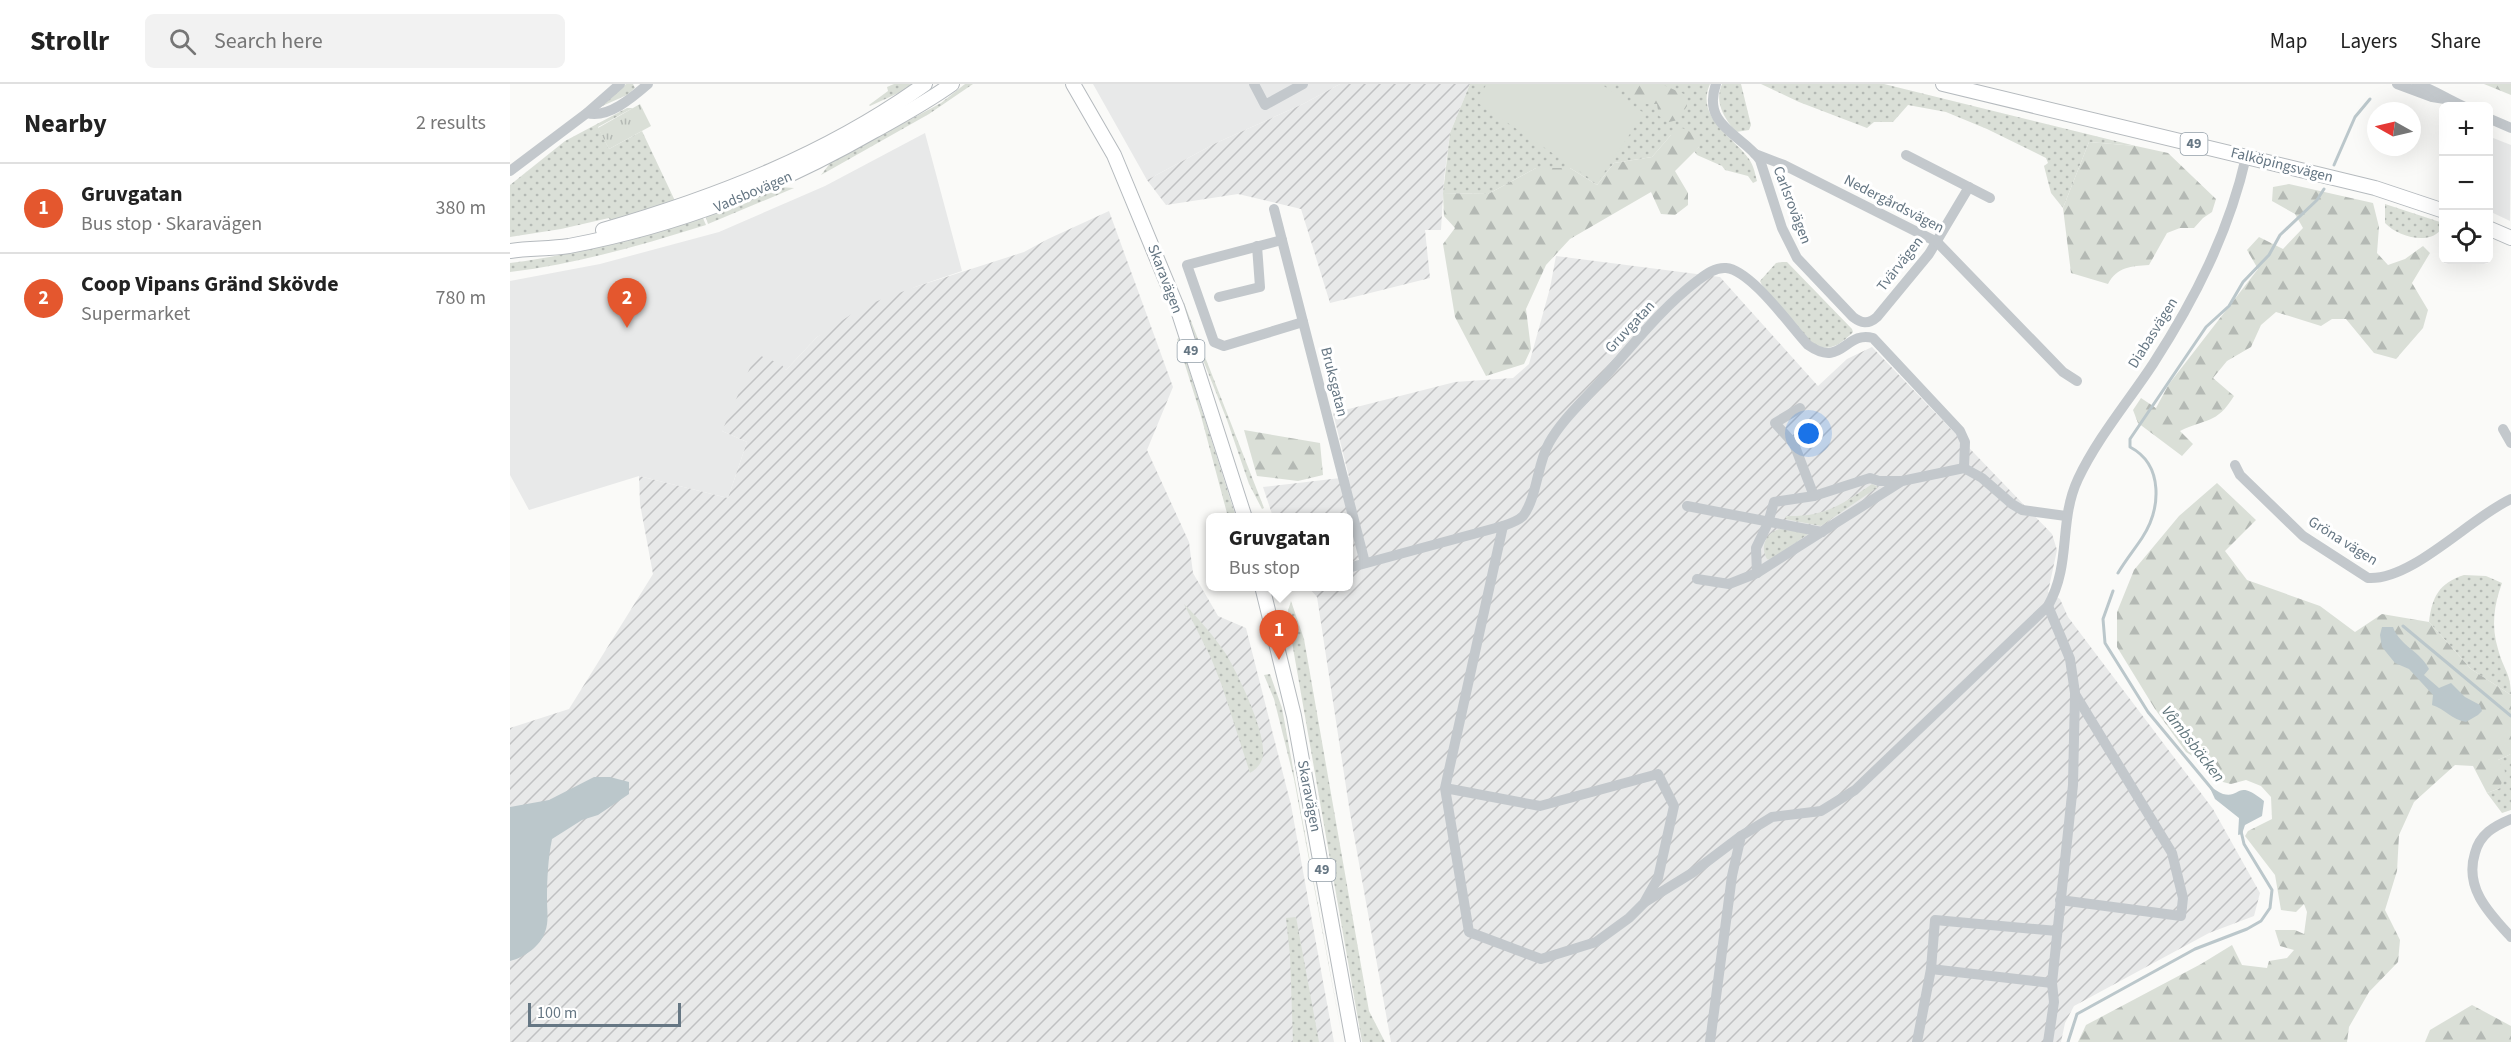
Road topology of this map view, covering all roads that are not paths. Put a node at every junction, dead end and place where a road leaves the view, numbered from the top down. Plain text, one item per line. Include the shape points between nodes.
1 (620, 84) edge
2 (648, 84) edge
3 (925, 84) edge
4 (952, 84) edge
5 (1073, 84) edge
6 (1254, 84) edge
7 (1303, 84) edge
8 (1716, 84) edge
9 (1943, 84) edge
10 (2397, 84) edge
11 (2417, 84) edge
12 (2446, 99) junction
13 (2453, 102) edge
14 (587, 113) junction
15 (2493, 120) edge
16 (2511, 128) edge
17 (1755, 154) junction
18 (1906, 154) dead end
19 (2246, 157) junction
20 (510, 171) edge
21 (1969, 187) junction
22 (1990, 198) dead end
23 (1274, 208) dead end
24 (2441, 210) edge
25 (2493, 230) edge
26 (2511, 238) edge
27 (1282, 240) junction
28 (1937, 242) junction
29 (1257, 246) junction
30 (534, 248) junction
31 (510, 251) edge
32 (1219, 297) dead end
33 (1303, 322) junction
34 (1866, 323) joint
35 (2078, 381) dead end
36 (1800, 408) dead end
37 (2503, 429) dead end
38 (2511, 443) edge
39 (2235, 465) dead end
40 (1964, 468) junction
41 (1902, 481) junction
42 (1814, 496) junction
43 (2511, 500) edge
44 (1687, 506) dead end
45 (1243, 513) edge
46 (1352, 513) edge
47 (1353, 516) edge
48 (2066, 516) junction
49 (1768, 523) junction
50 (1503, 526) junction
51 (1822, 532) junction
52 (1365, 563) junction
53 (1353, 567) edge
54 (1757, 573) junction
55 (1697, 579) dead end
56 (1263, 591) edge
57 (2048, 606) junction
58 (2075, 693) junction
59 (1445, 788) junction
60 (2511, 819) edge
61 (1741, 836) junction
62 (2061, 900) junction
63 (1644, 903) junction
64 (2057, 931) junction
65 (2511, 937) edge
66 (1931, 969) junction
67 (2052, 983) junction
68 (1353, 1042) edge
69 (1710, 1042) edge
70 (1917, 1042) edge
71 (2048, 1042) edge

1 - 14 street
2 - 14 street via 605,112
3 - 30 main road, Vadsbovägen via 850,132 789,164 651,216
4 - 30 main road, Vadsbovägen via 839,151 741,198 641,230 565,246
5 - 45 main road, Skaravägen / 49 via 1114,155 1177,307
6 - 7 street via 1264,105
8 - 17 street, Carlsrovägen via 1712,98 1719,120
9 - 19 main road, Falköpingsvägen / 49
10 - 12 street
11 - 12 street
12 - 13 street
14 - 20 street
15 - 16 street
17 - 28 street, Nedergårdsvägen
17 - 34 street, Carlsrovägen via 1797,258 1853,317
18 - 21 street
19 - 24 main road, Falköpingsvägen / 49 via 2374,188
19 - 48 street, Diabasvägen via 2220,243 2205,274 2153,364 2086,463
21 - 22 street
21 - 28 street, Tvärvägen
23 - 27 street, Bruksgatan
25 - 26 main road
27 - 29 street
27 - 33 street, Bruksgatan
28 - 34 street, Tvärvägen via 1877,317
28 - 35 street, Nedergårdsvägen via 2063,372
29 - 32 street via 1260,287
29 - 33 street via 1187,265 1214,342 1224,346
30 - 31 main road, Vadsbovägen
33 - 46 street, Bruksgatan
36 - 42 street via 1775,423 1794,444
37 - 38 street
39 - 43 street, Gröna vägen via 2240,475 2303,536 2368,578 2394,574
40 - 41 street
40 - 48 street via 2022,510
40 - 50 street, Gruvgatan via 1965,442 1960,431 1874,338 1860,337 1830,354 1818,353 1754,285 1726,268 1708,273 1687,290 1565,422 1544,452 1522,517
41 - 42 street via 1870,478
41 - 51 street
42 - 49 street via 1774,502
44 - 49 street
47 - 52 street, Bruksgatan
48 - 57 street, Diabasvägen via 2063,568
49 - 51 street
49 - 54 street via 1756,548
50 - 52 street, Gruvgatan
50 - 59 street
51 - 54 street
52 - 53 street, Gruvgatan
54 - 55 street via 1729,584
56 - 68 main road, Skaravägen / 49 via 1294,716
57 - 58 street via 2070,659
57 - 61 street via 1855,790 1821,811 1772,817
58 - 62 street via 2073,785
58 - 62 street via 2172,853 2182,898 2181,915
59 - 63 street via 1469,932 1542,959 1596,942
59 - 63 street via 1540,806 1658,774 1674,806 1658,878
60 - 65 street via 2486,833 2471,864 2478,896
61 - 63 street
61 - 69 street
62 - 64 street
64 - 66 street via 1935,920
64 - 67 street
66 - 67 street
66 - 70 street
67 - 71 street via 2054,1002

